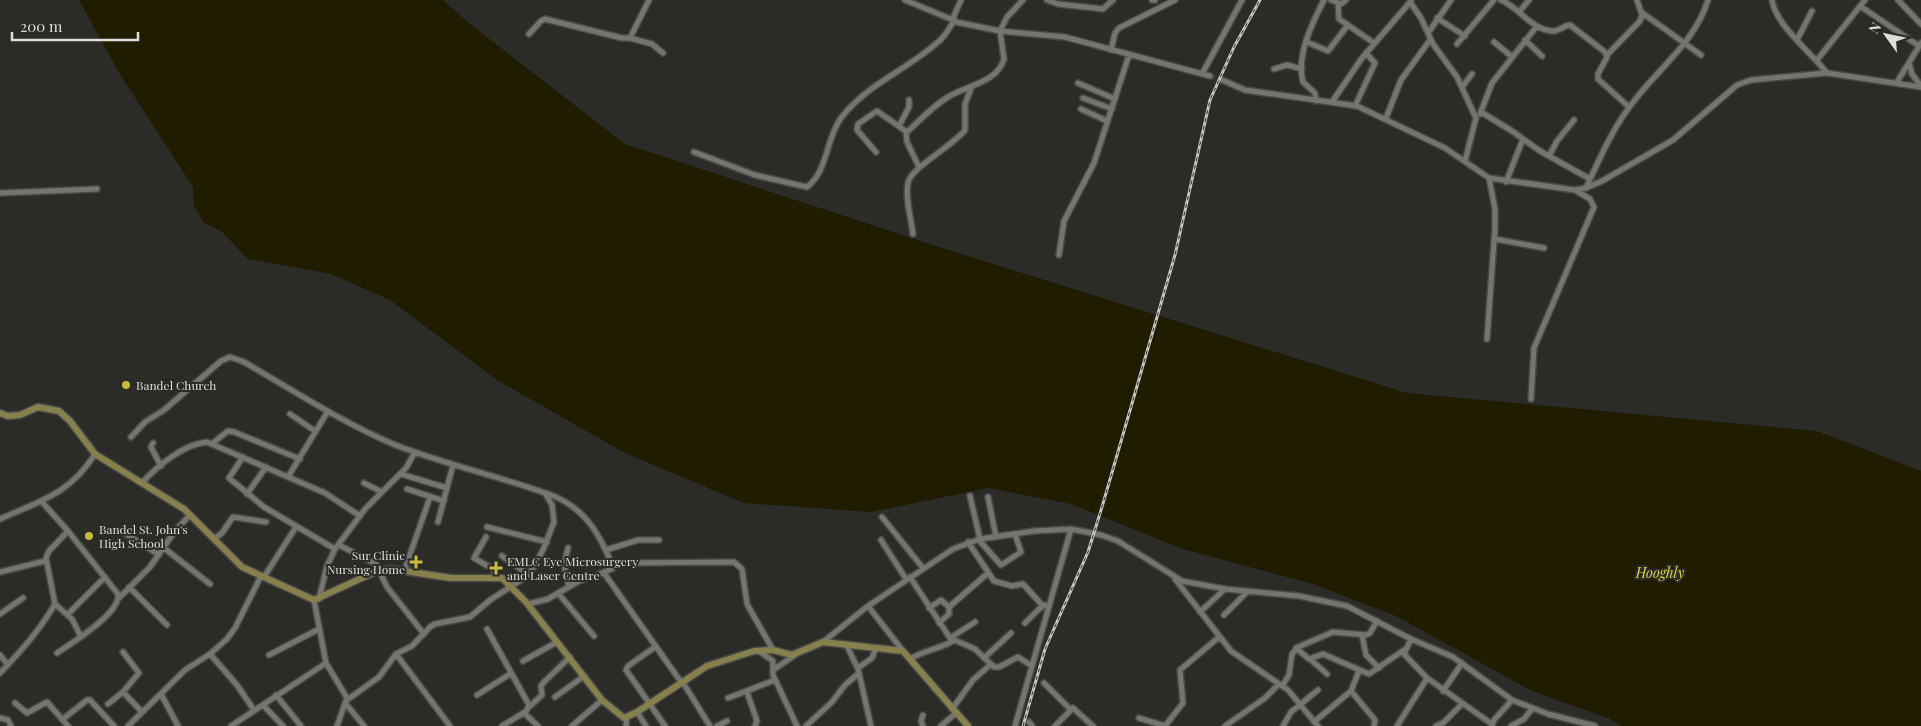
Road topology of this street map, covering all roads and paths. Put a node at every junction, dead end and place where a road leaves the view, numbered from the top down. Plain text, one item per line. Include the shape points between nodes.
1 (649, 0) edge
2 (905, 0) edge
3 (961, 0) edge
4 (1022, 0) edge
5 (1047, 0) edge
6 (1113, 0) edge
7 (1175, 0) edge
8 (1242, 0) edge
9 (1324, 0) edge
10 (1331, 0) edge
11 (1346, 0) edge
12 (1451, 0) edge
13 (1494, 0) edge
14 (1501, 0) edge
15 (1529, 0) edge
16 (1637, 0) edge
17 (1708, 0) edge
18 (1766, 0) edge
19 (1772, 0) edge
20 (1865, 0) edge
21 (1898, 0) edge
22 (1411, 1) edge
23 (1338, 3) junction
24 (1860, 6) junction
25 (1773, 7) junction
26 (1812, 11) dead end
27 (1519, 12) junction
28 (1641, 12) junction
29 (1437, 18) junction
30 (954, 20) junction
31 (1921, 24) edge
32 (1348, 25) junction
33 (1537, 26) junction
34 (1000, 31) junction
35 (1428, 33) junction
36 (529, 34) dead end
37 (1465, 36) junction
38 (630, 38) junction
39 (1430, 40) junction
40 (1525, 40) junction
41 (1797, 40) junction
42 (1308, 42) junction
43 (1494, 42) dead end
44 (1374, 43) junction
45 (1457, 44) dead end
46 (1685, 44) junction
47 (1920, 44) edge
48 (1111, 50) junction
49 (663, 53) dead end
50 (1366, 53) junction
51 (1129, 55) junction
52 (1701, 55) dead end
53 (1511, 56) junction
54 (1542, 56) dead end
55 (1607, 56) junction
56 (1817, 60) junction
57 (1909, 62) junction
58 (1274, 69) dead end
59 (1302, 69) junction
60 (1827, 72) junction
61 (1202, 74) junction
62 (1472, 74) dead end
63 (1210, 76) tunnel mouth
64 (1222, 80) tunnel mouth
65 (1897, 82) junction
66 (1078, 83) dead end
67 (972, 86) junction
68 (1462, 87) junction
69 (1921, 87) edge
70 (1083, 98) dead end
71 (1114, 99) junction
72 (909, 100) dead end
73 (1316, 101) junction
74 (1332, 102) junction
75 (1355, 106) junction
76 (1629, 107) junction
77 (1081, 109) dead end
78 (1112, 109) junction
79 (1481, 112) junction
80 (1386, 118) junction
81 (1476, 118) junction
82 (1574, 120) dead end
83 (1108, 121) junction
84 (899, 126) junction
85 (906, 132) junction
86 (1523, 139) junction
87 (694, 152) dead end
88 (876, 152) dead end
89 (1549, 156) junction
90 (1465, 161) junction
91 (919, 167) junction
92 (1489, 178) junction
93 (1590, 179) junction
94 (1506, 182) junction
95 (1586, 188) junction
96 (97, 189) dead end
97 (1575, 190) junction
98 (0, 193) edge
99 (913, 234) dead end
100 (1495, 239) junction
101 (1544, 248) dead end
102 (1058, 255) dead end
103 (1487, 339) dead end
104 (1531, 399) dead end
105 (328, 411) junction
106 (0, 413) edge
107 (290, 414) dead end
108 (316, 431) junction
109 (131, 437) dead end
110 (153, 442) dead end
111 (214, 443) junction
112 (415, 452) junction
113 (95, 454) junction
114 (243, 457) junction
115 (300, 458) junction
116 (453, 465) junction
117 (161, 466) junction
118 (266, 467) junction
119 (401, 474) junction
120 (288, 477) junction
121 (143, 482) junction
122 (364, 483) dead end
123 (447, 488) junction
124 (407, 489) dead end
125 (382, 492) junction
126 (545, 493) junction
127 (247, 494) junction
128 (970, 496) dead end
129 (430, 497) junction
130 (988, 497) dead end
131 (444, 501) junction
132 (42, 502) junction
133 (271, 512) junction
134 (190, 515) junction
135 (360, 516) junction
136 (882, 517) dead end
137 (0, 519) edge
138 (438, 522) dead end
139 (296, 526) junction
140 (487, 527) dead end
141 (1071, 529) junction
142 (68, 531) junction
143 (123, 532) dead end
144 (1015, 534) junction
145 (996, 536) junction
146 (486, 537) dead end
147 (214, 539) junction
148 (979, 539) junction
149 (659, 540) dead end
150 (881, 540) dead end
151 (547, 542) junction
152 (968, 542) junction
153 (337, 547) junction
154 (164, 548) junction
155 (568, 548) dead end
156 (606, 550) junction
157 (159, 555) junction
158 (502, 556) dead end
159 (45, 561) junction
160 (613, 567) junction
161 (923, 568) junction
162 (405, 570) junction
163 (378, 571) junction
164 (0, 572) edge
165 (604, 573) junction
166 (988, 573) junction
167 (529, 575) junction
168 (496, 576) junction
169 (105, 577) junction
170 (262, 577) junction
171 (908, 578) junction
172 (1174, 578) junction
173 (210, 584) dead end
174 (569, 586) junction
175 (512, 587) junction
176 (129, 588) junction
177 (1225, 589) junction
178 (1247, 592) junction
179 (558, 593) junction
180 (23, 598) dead end
181 (119, 598) junction
182 (316, 600) junction
183 (55, 604) junction
184 (528, 604) junction
185 (868, 606) junction
186 (1043, 606) junction
187 (1050, 606) junction
188 (949, 607) junction
189 (929, 608) junction
190 (1200, 612) junction
191 (0, 614) edge
192 (68, 614) junction
193 (1224, 615) dead end
194 (1377, 621) junction
195 (975, 622) dead end
196 (939, 623) junction
197 (1025, 623) dead end
198 (167, 625) dead end
199 (319, 629) junction
200 (487, 629) dead end
201 (1011, 633) dead end
202 (424, 634) junction
203 (1362, 635) junction
204 (594, 636) dead end
205 (81, 637) junction
206 (1219, 637) junction
207 (952, 640) junction
208 (1411, 640) junction
209 (557, 642) junction
210 (823, 642) junction
211 (846, 646) junction
212 (655, 647) junction
213 (876, 648) junction
214 (1296, 648) junction
215 (772, 650) junction
216 (1404, 650) junction
217 (759, 651) junction
218 (903, 651) junction
219 (123, 652) dead end
220 (57, 654) dead end
221 (210, 654) junction
222 (268, 654) dead end
223 (396, 654) junction
224 (796, 654) junction
225 (0, 656) edge
226 (570, 657) junction
227 (912, 658) junction
228 (984, 658) junction
229 (1310, 659) junction
230 (523, 661) dead end
231 (326, 662) junction
232 (1462, 663) junction
233 (8, 665) junction
234 (990, 665) junction
235 (1032, 666) junction
236 (1379, 668) junction
237 (858, 670) junction
238 (773, 671) junction
239 (1359, 671) junction
240 (0, 673) edge
241 (510, 674) junction
242 (1327, 674) dead end
243 (584, 676) junction
244 (1427, 678) junction
245 (775, 680) junction
246 (681, 682) junction
247 (1044, 683) dead end
248 (1280, 685) junction
249 (1318, 690) dead end
250 (1351, 691) junction
251 (1443, 691) junction
252 (123, 692) junction
253 (748, 692) junction
254 (161, 694) junction
255 (276, 695) junction
256 (477, 695) dead end
257 (556, 697) dead end
258 (728, 698) dead end
259 (602, 700) junction
260 (1512, 700) junction
261 (346, 702) junction
262 (15, 703) dead end
263 (108, 704) dead end
264 (648, 704) junction
265 (263, 705) junction
266 (1299, 705) junction
267 (1461, 705) junction
268 (530, 706) junction
269 (1070, 709) junction
270 (1532, 709) junction
271 (254, 710) junction
272 (954, 711) junction
273 (142, 712) junction
274 (525, 712) junction
275 (637, 712) junction
276 (923, 715) dead end
277 (0, 718) edge
278 (627, 718) junction
279 (1139, 718) dead end
280 (63, 719) junction
281 (727, 720) dead end
282 (1316, 724) edge
283 (575, 725) edge
284 (1492, 725) edge
285 (12, 726) edge
286 (68, 726) edge
287 (114, 726) edge
288 (128, 726) edge
289 (178, 726) edge
290 (232, 726) edge
291 (283, 726) edge
292 (301, 726) edge
293 (337, 726) edge
294 (364, 726) edge
295 (450, 726) edge
296 (502, 726) edge
297 (538, 726) edge
298 (626, 726) edge
299 (646, 726) edge
300 (665, 726) edge
301 (710, 726) edge
302 (717, 726) edge
303 (755, 726) edge
304 (797, 726) edge
305 (806, 726) edge
306 (871, 726) edge
307 (923, 726) edge
308 (941, 726) edge
309 (968, 726) edge
310 (1015, 726) edge
311 (1056, 726) edge
312 (1093, 726) edge
313 (1165, 726) edge
314 (1225, 726) edge
315 (1283, 726) edge
316 (1374, 726) edge
317 (1396, 726) edge
318 (1436, 726) edge
319 (1511, 726) edge
320 (1595, 726) edge

1 - 38 street
2 - 30 street
3 - 30 street
4 - 34 street
5 - 6 street via 1103,9
7 - 48 street via 1119,28
8 - 61 street
9 - 42 street
10 - 23 street
11 - 23 street
12 - 29 street
13 - 37 street
14 - 27 street
15 - 27 street
16 - 28 street
17 - 46 street via 1700,23
18 - 25 street
19 - 25 street
20 - 24 street
21 - 31 street
22 - 35 street
22 - 44 street
23 - 32 street via 1338,17
24 - 47 street
24 - 56 street
25 - 41 street
26 - 41 street
27 - 33 street
28 - 46 street
28 - 55 street via 1638,24
29 - 35 street
29 - 37 street
30 - 34 street
30 - 87 street via 938,42 880,82 839,120 815,180 807,187 755,175
32 - 42 street via 1328,52
32 - 44 street
33 - 40 street
33 - 55 street via 1554,32 1570,25
34 - 48 street via 1065,37
34 - 67 street via 1003,64 995,74
35 - 39 street
36 - 38 street via 545,20
37 - 45 street
38 - 49 street via 652,44
39 - 68 street
39 - 80 street via 1401,80
40 - 53 street
40 - 54 street
41 - 56 street
42 - 59 street
43 - 53 street
44 - 50 street
46 - 52 street
46 - 76 street
47 - 57 street
48 - 51 street
50 - 74 street
50 - 75 street via 1375,63
51 - 61 street
51 - 71 street
53 - 79 street via 1488,90
55 - 76 street via 1598,79
56 - 60 street
57 - 65 street
57 - 69 street
58 - 59 street via 1289,65
59 - 73 street via 1303,82 1315,93
60 - 65 street
60 - 95 street via 1751,80 1738,85 1673,140
61 - 63 street
62 - 68 street
64 - 73 street via 1245,90
65 - 69 street
66 - 71 street
67 - 85 street via 948,97
67 - 91 street via 965,104 965,130 946,149
68 - 81 street
70 - 78 street
71 - 78 street
72 - 84 street
73 - 74 street
74 - 75 street
75 - 80 street
76 - 93 street
77 - 83 street
78 - 83 street
79 - 81 street
79 - 86 street
80 - 90 street
81 - 90 street
82 - 89 street
83 - 102 street via 1094,163 1064,221
84 - 85 street
84 - 88 street via 877,111 858,124 857,130
85 - 91 street via 907,142
86 - 89 street
86 - 94 street
89 - 93 street
90 - 92 street
91 - 99 street via 910,175 908,182
92 - 94 street
92 - 100 street via 1495,209
93 - 95 street
94 - 97 street
95 - 97 street
96 - 98 street
97 - 104 street via 1590,199 1594,207 1534,348
100 - 101 street
100 - 103 street
105 - 108 street
105 - 109 street via 244,362 226,358 164,410 144,422
105 - 112 street via 360,429
106 - 113 main road via 20,415 38,407 59,411
107 - 108 street
108 - 115 street
110 - 117 street via 153,453
111 - 114 street
111 - 115 street via 228,431 234,432
111 - 117 street via 202,442 190,447
112 - 116 street
112 - 119 street
113 - 121 main road
113 - 132 street via 65,488
114 - 118 street
114 - 127 street via 229,478
115 - 120 street
116 - 123 street
116 - 126 street
117 - 121 street
118 - 120 street
118 - 127 street
119 - 123 street
119 - 125 street
120 - 135 street via 325,493
121 - 134 main road
122 - 125 street
123 - 131 street
124 - 129 street
125 - 135 street
126 - 151 street via 552,505 554,518
126 - 156 street via 565,501 592,525
127 - 133 street
128 - 148 street
129 - 131 street
129 - 162 street
130 - 145 street
131 - 138 street
132 - 137 street
132 - 142 street
133 - 139 street
133 - 147 street via 265,522 233,517
134 - 147 main road
134 - 154 street
135 - 153 street
136 - 161 street
139 - 153 street
139 - 170 street
140 - 151 street
141 - 144 street
141 - 172 street via 1118,541
141 - 187 street
142 - 159 street via 49,551
142 - 169 street
143 - 157 street
144 - 145 street
144 - 148 street via 1021,552 1000,564
145 - 148 street
146 - 168 street via 474,558 492,569
147 - 170 main road via 242,568
148 - 152 street
149 - 156 street via 638,540
150 - 171 street
151 - 167 street
152 - 161 street
152 - 166 street
153 - 163 street via 372,561
153 - 182 street
154 - 157 street
154 - 173 street
155 - 174 street via 564,564
156 - 160 street
157 - 176 street
158 - 167 street
159 - 164 street
159 - 183 street
160 - 165 street
160 - 215 street via 632,561 737,563 744,574 747,604
161 - 171 street
162 - 163 main road
162 - 168 main road via 451,578
163 - 182 main road
163 - 202 street
165 - 174 street
165 - 212 street
166 - 186 street via 996,583 1023,584
166 - 188 street
167 - 175 street
168 - 175 main road
169 - 181 street
169 - 192 street
170 - 182 main road
170 - 221 street via 235,628
171 - 185 street
171 - 189 street
172 - 177 street
172 - 190 street
174 - 179 street
175 - 184 main road
175 - 202 street via 470,617 435,624
176 - 181 street
176 - 198 street
177 - 178 street
177 - 190 street
178 - 193 street
178 - 194 street via 1327,601 1347,606
179 - 184 street
179 - 204 street
180 - 191 street
181 - 205 street via 94,628
182 - 199 street
183 - 192 street
183 - 233 street via 45,616 41,628
184 - 209 main road
185 - 210 street
185 - 218 street
186 - 187 street
186 - 197 street
187 - 235 street
188 - 189 street via 941,600
188 - 196 street via 948,614
189 - 196 street
190 - 206 street
192 - 205 street
194 - 203 street via 1370,633
194 - 208 street
195 - 207 street
196 - 207 street
199 - 222 street
199 - 231 street
200 - 241 street
201 - 228 street
202 - 223 street via 412,646
203 - 214 street via 1333,632
203 - 236 street via 1366,655
205 - 220 street
206 - 248 street via 1238,657
206 - 313 street via 1180,670 1183,703
207 - 227 street via 941,648
207 - 228 street via 975,650
208 - 216 street
208 - 232 street via 1446,653
209 - 226 main road
209 - 230 street
210 - 211 main road
210 - 224 main road
211 - 213 main road
211 - 237 street
212 - 246 street
212 - 264 street via 626,669
213 - 218 main road
213 - 237 street via 872,658
214 - 229 street
214 - 248 street via 1289,675
215 - 217 main road
215 - 224 main road
216 - 236 street
216 - 244 street via 1406,657
217 - 238 street via 773,662
217 - 246 main road via 713,663
218 - 227 main road
219 - 252 street via 138,674
221 - 254 street via 185,670
221 - 271 street
223 - 261 street via 379,677
223 - 295 street
224 - 238 street
225 - 233 street
226 - 243 main road
226 - 268 street via 544,682 542,695
227 - 272 main road
228 - 234 street
229 - 239 street via 1321,653
229 - 242 street
231 - 255 street
231 - 261 street
232 - 251 street
232 - 260 street
233 - 240 street
234 - 235 street via 999,667 1018,657
234 - 272 street via 973,680
235 - 310 street
236 - 239 street via 1369,674
237 - 305 street via 832,702
237 - 306 street
238 - 245 street
239 - 250 street
241 - 256 street
241 - 268 street
243 - 257 street
243 - 259 main road
244 - 251 street
244 - 317 street
245 - 253 street
245 - 304 street
246 - 264 main road
246 - 301 street
247 - 269 street
248 - 266 street via 1292,694
248 - 314 street
249 - 266 street
250 - 282 street
250 - 316 street via 1375,720
251 - 267 street
252 - 263 street
252 - 273 street
253 - 258 street
253 - 303 street via 757,721
254 - 273 street
254 - 289 street
255 - 265 street
255 - 292 street
259 - 278 main road
259 - 283 street
260 - 270 street
260 - 284 street
261 - 293 street
261 - 294 street
262 - 280 street via 27,713 47,702
264 - 275 main road
264 - 300 street
265 - 271 street
265 - 291 street
266 - 282 street
266 - 315 street
267 - 284 street
267 - 318 street
268 - 274 street
269 - 311 street
269 - 312 street via 1074,708
270 - 319 street via 1524,719
270 - 320 street
271 - 290 street
272 - 308 street
272 - 309 main road
273 - 288 street
274 - 296 street
274 - 297 street
275 - 278 main road
275 - 299 street
276 - 307 street
277 - 285 street via 8,720
278 - 298 street
279 - 313 street
280 - 286 street
280 - 287 street via 90,700
281 - 302 street

